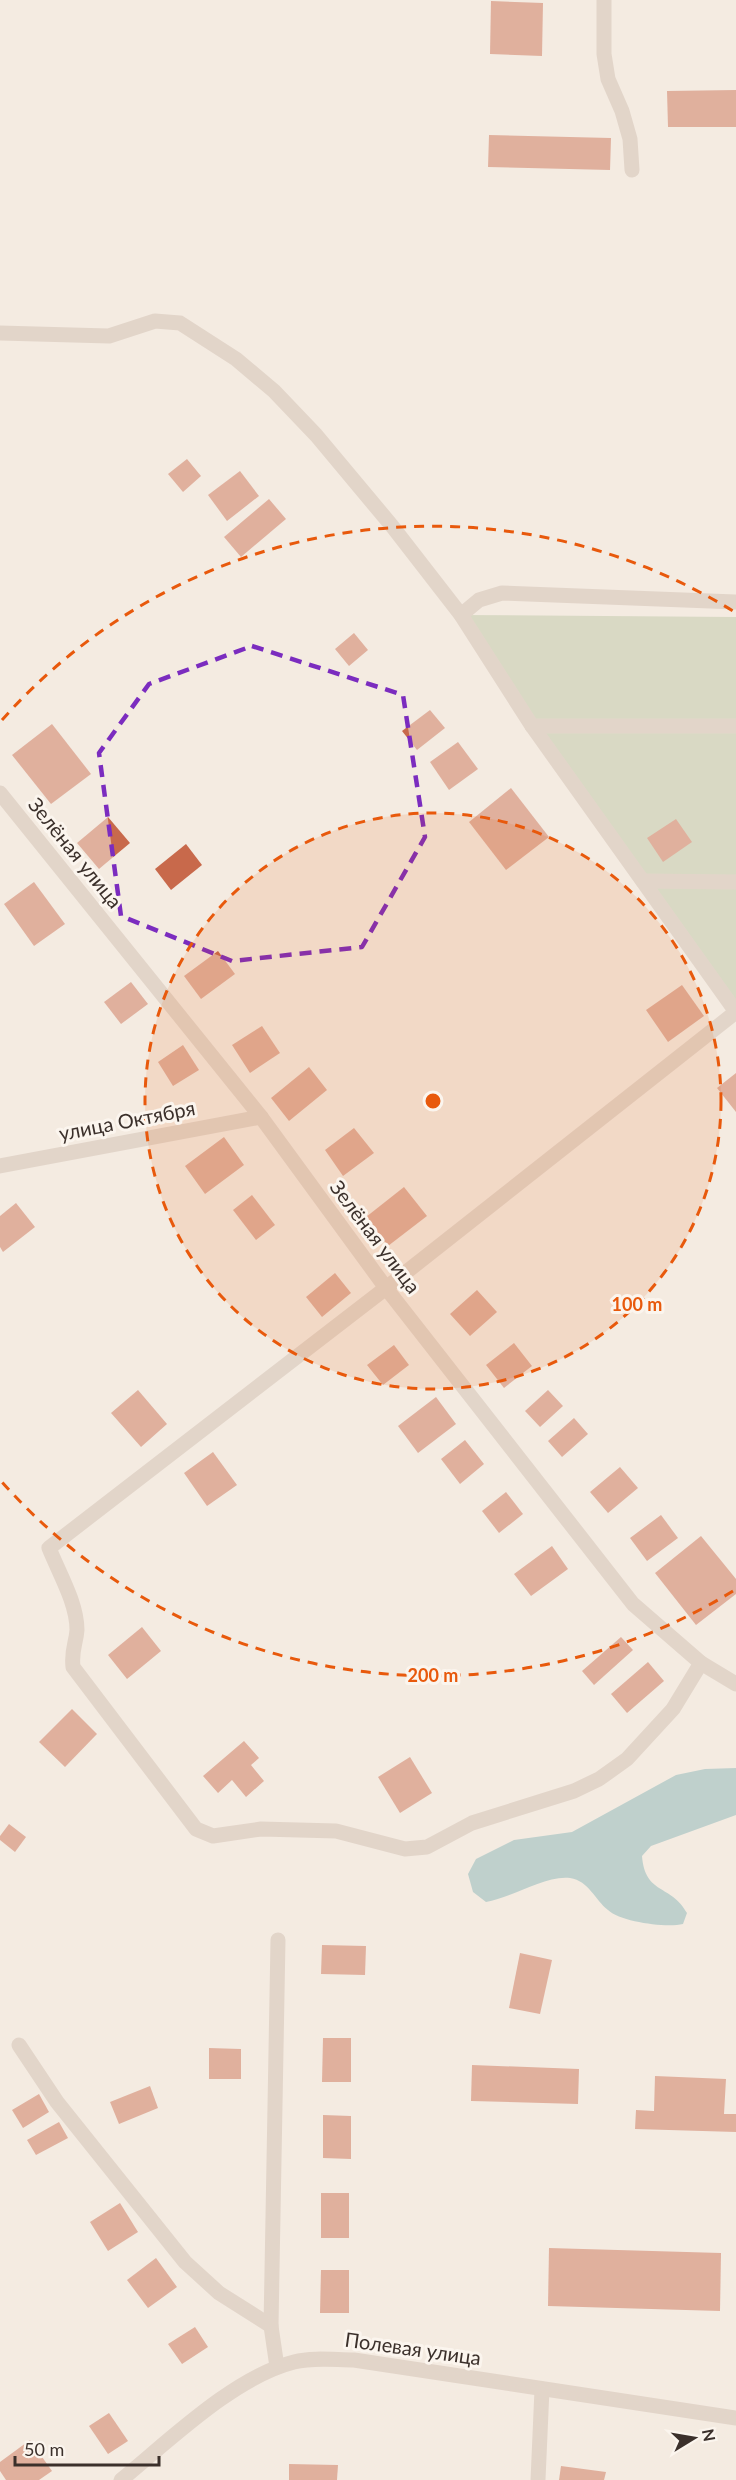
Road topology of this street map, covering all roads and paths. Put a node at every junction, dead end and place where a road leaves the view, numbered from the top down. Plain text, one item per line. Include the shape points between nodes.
1 (603, 0) edge
2 (632, 171) dead end
3 (0, 333) edge
4 (736, 602) edge
5 (461, 615) junction
6 (532, 726) junction
7 (736, 726) edge
8 (0, 794) edge
9 (643, 881) junction
10 (736, 882) edge
11 (736, 1012) edge
12 (261, 1117) junction
13 (0, 1166) edge
14 (386, 1288) junction
15 (701, 1663) junction
16 (736, 1684) edge
17 (278, 1940) dead end
18 (19, 2045) dead end
19 (271, 2326) junction
20 (277, 2367) junction
21 (542, 2389) junction
22 (736, 2418) edge
23 (121, 2480) edge
24 (538, 2480) edge

1 - 2 street via 603,54 630,140
3 - 5 street via 109,336 154,321 180,323 236,359 274,390 370,499
4 - 5 street via 502,593 479,600
5 - 6 street
6 - 7 street
6 - 9 street
8 - 12 street, Зелёная улица
9 - 10 street
9 - 11 street
11 - 14 street
12 - 13 street, улица Октября
12 - 14 street, Зелёная улица
14 - 15 street, Зелёная улица via 633,1604
14 - 15 street via 49,1548 73,1608 77,1630 73,1667 196,1829 213,1836 261,1829 336,1831 405,1849 427,1847 472,1823 574,1791 599,1779 627,1759 674,1709
15 - 16 street, Зелёная улица
17 - 19 street
18 - 19 street via 57,2102 185,2262 219,2293
19 - 20 street
20 - 21 street, Полевая улица via 297,2361 354,2360
20 - 23 street, Полевая улица via 226,2396
21 - 22 street, Полевая улица
21 - 24 street

